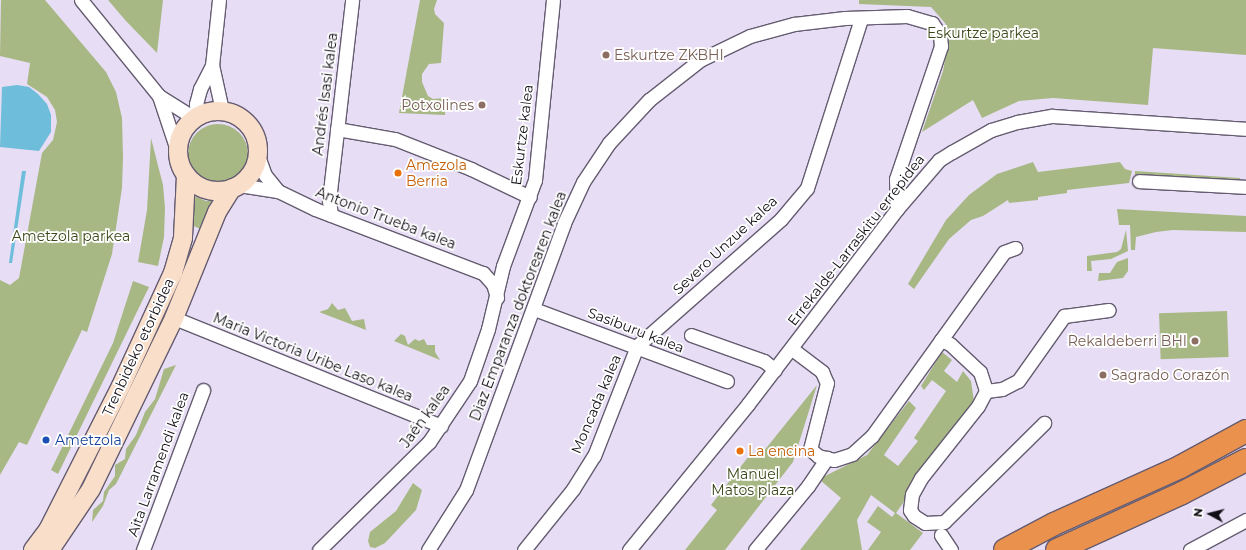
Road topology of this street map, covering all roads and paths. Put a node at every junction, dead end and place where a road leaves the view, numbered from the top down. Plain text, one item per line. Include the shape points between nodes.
1 (81, 0) edge
2 (219, 0) edge
3 (352, 0) edge
4 (552, 0) edge
5 (861, 18) junction
6 (212, 66) junction
7 (159, 96) junction
8 (222, 110) junction
9 (196, 117) junction
10 (337, 129) junction
11 (1246, 129) edge
12 (178, 153) junction
13 (258, 156) junction
14 (186, 175) junction
15 (1139, 181) dead end
16 (236, 187) junction
17 (1246, 187) edge
18 (278, 191) junction
19 (330, 191) junction
20 (530, 197) junction
21 (301, 202) junction
22 (897, 209) junction
23 (331, 215) junction
24 (1015, 248) dead end
25 (503, 268) junction
26 (483, 273) junction
27 (496, 297) junction
28 (534, 309) junction
29 (1109, 310) dead end
30 (174, 318) junction
31 (691, 335) dead end
32 (941, 340) junction
33 (637, 346) junction
34 (792, 349) junction
35 (775, 370) junction
36 (726, 381) dead end
37 (203, 390) dead end
38 (986, 391) junction
39 (1044, 423) dead end
40 (441, 426) junction
41 (1246, 431) edge
42 (827, 458) junction
43 (1246, 460) edge
44 (1246, 520) edge
45 (941, 535) dead end
46 (33, 550) edge
47 (50, 550) edge
48 (143, 550) edge
49 (319, 550) edge
50 (428, 550) edge
51 (524, 550) edge
52 (629, 550) edge
53 (755, 550) edge
54 (951, 550) edge
55 (1005, 550) edge
56 (1057, 550) edge
57 (1190, 550) edge

1 - 7 street
2 - 6 street
3 - 10 street, Andrés Isasi kalea
4 - 20 street, Eskurtze kalea via 538,163
5 - 22 street, Diaz Emparanza doktorearen kalea via 917,17 932,23 940,34 941,46 896,179
5 - 28 street, Diaz Emparanza doktorearen kalea via 794,24 750,36 700,60 649,100 609,143 583,182 564,223
5 - 33 street, Severo Unzue kalea via 807,188 781,219
6 - 8 street
6 - 9 street via 200,89
7 - 9 street
7 - 12 street
8 - 9 street via 213,110
8 - 13 street via 245,121 255,137
9 - 12 street via 183,130
10 - 19 street, Andrés Isasi kalea
10 - 20 street via 395,139 471,169
11 - 22 street, Errekalde-Larraskitu errepidea via 1052,116 1017,122 970,140 939,160
12 - 14 street
13 - 16 street via 252,173
13 - 18 street, Antonio Trueba kalea via 265,175
14 - 16 street via 206,190 220,191
14 - 46 street, Trenbideko etorbidea via 183,237 173,273 121,386 48,530
15 - 17 street
16 - 18 street, Antonio Trueba kalea
16 - 30 street, Trenbideko etorbidea via 217,212
18 - 21 street, Antonio Trueba kalea
19 - 21 street via 322,199
19 - 23 street, Andrés Isasi kalea
20 - 25 street, Eskurtze kalea
21 - 23 street, Antonio Trueba kalea
22 - 34 street, Errekalde-Larraskitu errepidea
23 - 26 street, Antonio Trueba kalea
24 - 32 street via 1004,252
25 - 26 street
25 - 27 street, Jaén kalea
26 - 27 street via 493,284
27 - 40 street, Jaén kalea via 482,351 470,381
28 - 33 street, Sasiburu kalea
28 - 50 street, Diaz Emparanza doktorearen kalea via 496,404 466,490 447,524
29 - 38 street via 1064,316 1018,381 1002,389
30 - 40 street, Maria Victoria Uribe Laso kalea
30 - 47 street, Trenbideko etorbidea via 91,489
31 - 35 street via 764,361
32 - 38 street via 950,344 976,368 984,381
32 - 42 street via 872,436 852,454 834,460
33 - 36 street, Sasiburu kalea
33 - 51 street, Moncada kalea via 594,456 572,489
34 - 35 street, Errekalde-Larraskitu errepidea
34 - 42 street via 822,372 827,383 810,449 818,456
35 - 52 street, Errekalde-Larraskitu errepidea
37 - 48 street, Aita Larramendi kalea
38 - 39 street via 978,406 921,478 912,494 910,510 919,521 936,524 944,522
40 - 49 street, Jaén kalea via 398,475
41 - 55 highway via 1180,467 1054,524
42 - 53 street via 808,486
43 - 56 highway via 1182,493
44 - 57 street
45 - 54 street

